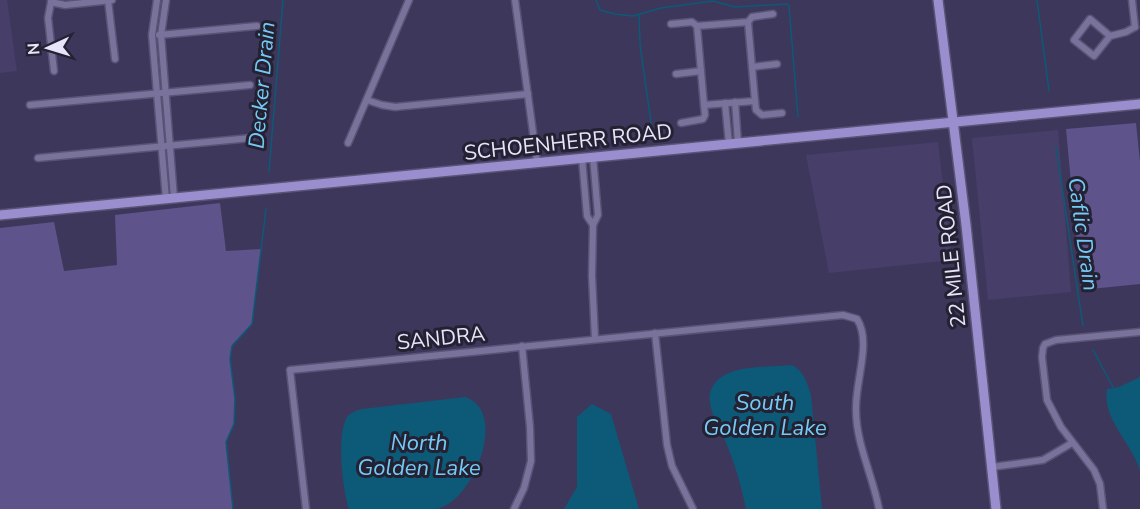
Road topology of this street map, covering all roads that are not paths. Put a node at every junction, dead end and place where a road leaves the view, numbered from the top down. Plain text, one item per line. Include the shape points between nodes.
1 (110, 0) edge
2 (157, 0) edge
3 (166, 0) edge
4 (409, 0) edge
5 (516, 0) edge
6 (938, 0) edge
7 (1132, 0) edge
8 (50, 1) edge
9 (773, 14) dead end
10 (748, 21) junction
11 (671, 24) dead end
12 (257, 26) dead end
13 (697, 26) junction
14 (1137, 28) edge
15 (152, 35) junction
16 (161, 35) junction
17 (1110, 36) junction
18 (115, 59) dead end
19 (777, 64) dead end
20 (752, 67) junction
21 (54, 71) dead end
22 (701, 71) junction
23 (676, 74) dead end
24 (250, 86) dead end
25 (156, 94) junction
26 (164, 94) junction
27 (528, 94) junction
28 (367, 100) junction
29 (755, 101) junction
30 (735, 102) junction
31 (725, 103) junction
32 (1140, 104) edge
33 (30, 105) dead end
34 (704, 105) junction
35 (782, 113) dead end
36 (681, 123) dead end
37 (954, 123) junction
38 (251, 138) dead end
39 (348, 143) dead end
40 (734, 144) junction
41 (170, 147) junction
42 (161, 148) junction
43 (38, 158) dead end
44 (582, 158) junction
45 (593, 158) junction
46 (537, 162) junction
47 (170, 198) junction
48 (0, 215) edge
49 (593, 225) junction
50 (1140, 332) edge
51 (655, 333) junction
52 (595, 339) junction
53 (522, 346) junction
54 (1072, 443) junction
55 (992, 467) junction
56 (306, 509) edge
57 (514, 509) edge
58 (693, 509) edge
59 (879, 509) edge
60 (996, 509) edge
61 (1103, 509) edge

1 - 8 street via 65,5
1 - 18 street
2 - 15 street
3 - 16 street
4 - 28 street
5 - 27 street
6 - 37 street, 22 MILE ROAD
7 - 14 street
8 - 21 street
9 - 10 street
10 - 13 street
10 - 20 street
11 - 13 street via 692,22
12 - 16 street
13 - 22 street
14 - 17 street
15 - 16 street
15 - 25 street
16 - 26 street
17 - 17 street via 1090,19 1074,40 1094,56
19 - 20 street
20 - 29 street
22 - 23 street
22 - 34 street
24 - 26 street
25 - 26 street
25 - 33 street
25 - 42 street
26 - 41 street
27 - 28 street via 395,107
27 - 46 street
28 - 39 street
29 - 30 street
29 - 35 street via 756,110 762,115
30 - 31 street
30 - 40 street
31 - 34 street
31 - 40 street
32 - 37 street, SCHOENHERR ROAD
34 - 36 street via 703,119
37 - 40 street, SCHOENHERR ROAD
37 - 55 street, 22 MILE ROAD
38 - 41 street
40 - 45 street, SCHOENHERR ROAD
41 - 42 street
41 - 47 street
42 - 43 street
42 - 47 street
44 - 45 street, SCHOENHERR ROAD
44 - 46 street, SCHOENHERR ROAD
44 - 49 street via 587,216
45 - 49 street via 598,215
46 - 47 street, SCHOENHERR ROAD
47 - 48 street, SCHOENHERR ROAD
49 - 52 street
50 - 54 street via 1050,341 1043,348 1046,395
51 - 52 street, SANDRA
51 - 58 street via 667,445 672,466
51 - 59 street via 848,315 857,319 864,345 856,387 857,426
52 - 53 street, SANDRA
53 - 56 street, SANDRA via 290,370
53 - 57 street via 531,461
54 - 55 street via 1043,460
54 - 61 street via 1094,470
55 - 60 street, 22 MILE ROAD

